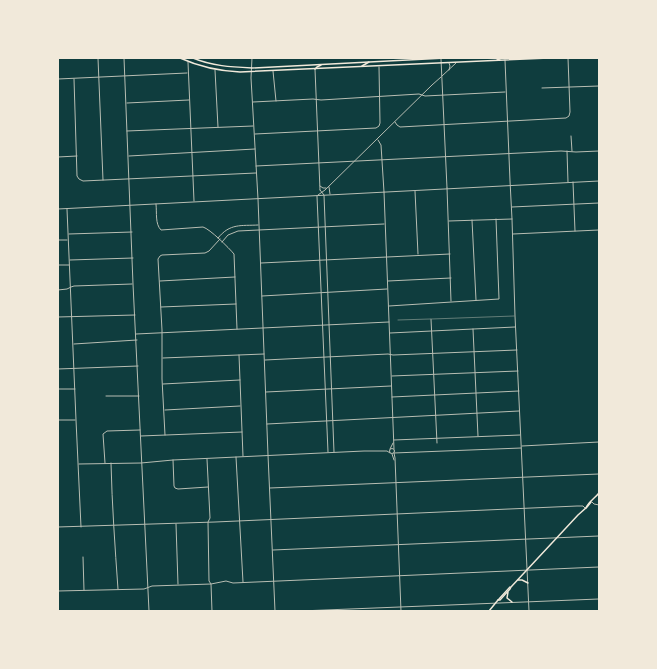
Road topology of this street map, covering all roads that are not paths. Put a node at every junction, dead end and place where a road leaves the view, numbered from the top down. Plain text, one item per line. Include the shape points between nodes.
1 (98, 58) edge
2 (124, 58) edge
3 (180, 58) edge
4 (193, 58) edge
5 (252, 58) edge
6 (441, 58) edge
7 (446, 58) edge
8 (502, 58) edge
9 (549, 58) edge
10 (568, 58) edge
11 (506, 59) edge
12 (188, 61) junction
13 (368, 61) junction
14 (495, 61) junction
15 (456, 62) junction
16 (441, 63) junction
17 (449, 63) junction
18 (323, 64) junction
19 (378, 66) junction
20 (360, 67) junction
21 (252, 68) junction
22 (315, 69) junction
23 (215, 70) junction
24 (449, 70) junction
25 (252, 72) junction
26 (274, 72) junction
27 (188, 73) junction
28 (125, 76) junction
29 (99, 77) junction
30 (442, 77) junction
31 (74, 78) junction
32 (58, 79) edge
33 (599, 86) edge
34 (569, 87) junction
35 (542, 88) dead end
36 (426, 91) junction
37 (506, 92) junction
38 (422, 95) junction
39 (429, 95) junction
40 (443, 95) junction
41 (380, 97) junction
42 (416, 97) junction
43 (317, 99) junction
44 (189, 100) junction
45 (276, 101) junction
46 (253, 102) junction
47 (126, 103) junction
48 (395, 122) junction
49 (507, 122) junction
50 (444, 125) junction
51 (254, 126) junction
52 (218, 127) junction
53 (190, 129) junction
54 (128, 131) junction
55 (318, 131) junction
56 (254, 134) junction
57 (571, 136) dead end
58 (377, 139) junction
59 (255, 149) junction
60 (567, 151) junction
61 (599, 151) edge
62 (191, 152) junction
63 (572, 152) junction
64 (509, 154) junction
65 (77, 156) junction
66 (128, 156) junction
67 (446, 156) junction
68 (58, 157) edge
69 (359, 157) junction
70 (382, 160) junction
71 (354, 161) junction
72 (362, 161) junction
73 (346, 162) junction
74 (319, 163) junction
75 (256, 166) junction
76 (350, 166) junction
77 (256, 173) junction
78 (193, 176) junction
79 (129, 179) junction
80 (103, 181) junction
81 (599, 181) edge
82 (573, 182) junction
83 (568, 183) junction
84 (320, 185) junction
85 (510, 185) junction
86 (329, 186) junction
87 (327, 188) junction
88 (447, 188) junction
89 (320, 190) junction
90 (415, 190) junction
91 (323, 192) junction
92 (384, 192) junction
93 (317, 195) junction
94 (324, 195) junction
95 (330, 195) junction
96 (258, 199) junction
97 (194, 202) junction
98 (599, 203) edge
99 (156, 204) junction
100 (574, 204) junction
101 (131, 205) junction
102 (512, 207) junction
103 (67, 208) junction
104 (58, 209) edge
105 (496, 219) junction
106 (512, 219) junction
107 (472, 220) junction
108 (448, 221) junction
109 (259, 224) junction
110 (385, 224) junction
111 (325, 227) junction
112 (318, 228) junction
113 (599, 230) edge
114 (259, 231) junction
115 (576, 231) junction
116 (132, 232) junction
117 (68, 234) junction
118 (513, 234) junction
119 (218, 238) junction
120 (58, 240) edge
121 (68, 240) junction
122 (220, 240) junction
123 (222, 242) junction
124 (450, 254) junction
125 (418, 255) junction
126 (386, 257) junction
127 (132, 258) junction
128 (69, 260) junction
129 (320, 260) junction
130 (326, 260) junction
131 (260, 263) junction
132 (58, 265) edge
133 (69, 265) junction
134 (235, 277) junction
135 (451, 278) junction
136 (160, 281) junction
137 (387, 281) junction
138 (133, 284) junction
139 (71, 287) junction
140 (388, 289) junction
141 (58, 290) edge
142 (328, 292) junction
143 (321, 293) junction
144 (262, 296) junction
145 (476, 300) junction
146 (452, 302) junction
147 (236, 304) junction
148 (388, 306) junction
149 (161, 307) junction
150 (135, 315) junction
151 (515, 316) junction
152 (72, 317) junction
153 (58, 318) edge
154 (431, 319) junction
155 (398, 320) dead end
156 (389, 322) junction
157 (329, 324) junction
158 (323, 325) junction
159 (516, 327) junction
160 (263, 328) junction
161 (237, 329) junction
162 (473, 329) junction
163 (432, 331) junction
164 (162, 333) junction
165 (390, 333) junction
166 (136, 334) junction
167 (136, 340) junction
168 (73, 344) junction
169 (517, 350) junction
170 (474, 352) junction
171 (433, 353) junction
172 (264, 354) junction
173 (390, 354) junction
174 (239, 355) junction
175 (324, 357) junction
176 (331, 357) junction
177 (162, 358) junction
178 (264, 360) junction
179 (138, 366) junction
180 (74, 368) junction
181 (58, 369) edge
182 (518, 371) junction
183 (475, 372) junction
184 (434, 374) junction
185 (391, 376) junction
186 (240, 380) junction
187 (163, 384) junction
188 (391, 386) junction
189 (75, 388) junction
190 (58, 389) edge
191 (325, 389) junction
192 (332, 389) junction
193 (519, 391) junction
194 (266, 392) junction
195 (476, 393) junction
196 (434, 395) junction
197 (106, 396) dead end
198 (139, 396) junction
199 (392, 397) junction
200 (241, 406) junction
201 (164, 410) junction
202 (520, 411) junction
203 (477, 413) junction
204 (435, 416) junction
205 (393, 418) junction
206 (58, 420) edge
207 (76, 420) junction
208 (327, 422) junction
209 (333, 422) junction
210 (267, 424) junction
211 (140, 430) junction
212 (242, 432) junction
213 (165, 435) junction
214 (520, 435) junction
215 (141, 436) junction
216 (478, 436) junction
217 (436, 438) junction
218 (394, 440) junction
219 (393, 442) junction
220 (599, 442) edge
221 (436, 443) dead end
222 (521, 446) junction
223 (521, 448) junction
224 (390, 449) junction
225 (394, 450) junction
226 (387, 451) junction
227 (328, 452) junction
228 (334, 452) junction
229 (398, 452) junction
230 (390, 453) junction
231 (394, 453) junction
232 (268, 456) junction
233 (236, 457) junction
234 (243, 457) junction
235 (207, 458) junction
236 (173, 460) junction
237 (394, 461) junction
238 (104, 463) junction
239 (111, 463) junction
240 (141, 463) junction
241 (78, 464) junction
242 (599, 474) edge
243 (523, 477) junction
244 (396, 483) junction
245 (208, 487) junction
246 (269, 488) junction
247 (599, 493) edge
248 (591, 502) junction
249 (599, 505) edge
250 (524, 508) junction
251 (586, 508) junction
252 (397, 513) junction
253 (271, 519) junction
254 (239, 520) junction
255 (208, 522) junction
256 (176, 523) junction
257 (144, 525) junction
258 (114, 526) junction
259 (81, 527) junction
260 (58, 528) edge
261 (599, 536) edge
262 (558, 538) junction
263 (526, 539) junction
264 (399, 544) junction
265 (273, 550) junction
266 (83, 557) dead end
267 (599, 567) edge
268 (527, 570) junction
269 (400, 576) junction
270 (518, 580) junction
271 (274, 581) junction
272 (243, 582) junction
273 (528, 583) junction
274 (211, 584) junction
275 (178, 585) junction
276 (511, 587) junction
277 (148, 588) junction
278 (84, 590) junction
279 (118, 590) junction
280 (58, 591) edge
281 (508, 592) junction
282 (599, 599) edge
283 (497, 602) junction
284 (512, 602) junction
285 (528, 602) junction
286 (401, 607) junction
287 (149, 611) edge
288 (212, 611) edge
289 (275, 611) edge
290 (300, 611) edge
291 (401, 611) edge
292 (489, 611) edge
293 (529, 611) edge

1 - 29 street
2 - 28 street
3 - 12 main road
4 - 21 main road via 216,65
5 - 21 street
6 - 7 main road
6 - 13 main road
6 - 16 street
8 - 14 main road
9 - 11 main road
10 - 34 street
11 - 14 main road
11 - 37 street
12 - 23 main road
12 - 27 street
13 - 18 main road
13 - 20 main road
14 - 15 main road
15 - 17 main road
15 - 24 street
16 - 17 main road
16 - 19 main road
16 - 30 street
17 - 24 street
18 - 21 main road
18 - 22 main road
19 - 20 main road
19 - 41 street
20 - 22 main road
21 - 25 street
22 - 26 main road
22 - 43 street
23 - 25 main road
23 - 52 street
24 - 30 street
25 - 26 main road
25 - 46 street
26 - 45 street
27 - 28 street
27 - 44 street
28 - 29 street
28 - 47 street
29 - 31 street
29 - 80 street
30 - 36 street
30 - 40 street
31 - 32 street
31 - 65 street
33 - 34 street
34 - 35 street
34 - 49 street via 568,117
36 - 38 street
36 - 39 street
37 - 40 street
37 - 49 street
38 - 39 street
38 - 42 street
38 - 42 street
39 - 40 street
40 - 50 street
41 - 42 street
41 - 43 street
41 - 55 street via 380,123 376,128
42 - 48 street
43 - 45 street
43 - 55 street
44 - 47 street
44 - 53 street
45 - 46 street
46 - 51 street
47 - 54 street
48 - 50 street via 400,127
48 - 58 street
49 - 50 street
49 - 64 street
50 - 67 street
51 - 52 street
51 - 56 street
52 - 53 street
53 - 54 street
53 - 62 street
54 - 66 street
55 - 56 street
55 - 74 street
56 - 59 street
57 - 63 street
58 - 69 street
58 - 70 street via 381,145
59 - 62 street
59 - 75 street
60 - 63 street
60 - 64 street
60 - 83 street
61 - 63 street
62 - 66 street
62 - 78 street
64 - 67 street
64 - 85 street
65 - 68 street
65 - 80 street via 79,179
66 - 79 street
67 - 70 street
67 - 88 street
69 - 71 street
69 - 72 street
70 - 72 street
70 - 92 street
71 - 72 street
71 - 73 street
71 - 76 street
73 - 74 street
73 - 76 street
74 - 75 street
74 - 84 street
75 - 77 street
76 - 86 street
77 - 78 street
77 - 96 street
78 - 79 street
78 - 97 street
79 - 80 street
79 - 101 street
81 - 82 street
82 - 83 street
82 - 100 street
83 - 85 street
84 - 87 street
84 - 89 street
85 - 88 street
85 - 102 street
86 - 87 street
86 - 95 street
87 - 91 street
88 - 90 street
88 - 108 street
89 - 91 street
89 - 93 street
90 - 92 street
90 - 125 street
91 - 93 street
91 - 94 street
92 - 95 street
92 - 110 street
93 - 94 street
93 - 96 street
93 - 112 street
94 - 95 street
94 - 111 street
96 - 97 street
96 - 109 street
97 - 99 street
98 - 100 street
99 - 101 street
99 - 119 street via 157,225 161,230 206,228
100 - 102 street
100 - 115 street
101 - 103 street
101 - 116 street
102 - 106 street
103 - 104 street
103 - 117 street
105 - 106 street
105 - 107 street
105 - 145 street via 499,299
106 - 118 street
107 - 108 street
107 - 145 street
108 - 124 street
109 - 114 street
109 - 119 street via 230,227
110 - 111 street
110 - 126 street
111 - 112 street
111 - 130 street
112 - 114 street
112 - 129 street
113 - 115 street
114 - 123 street via 232,233
114 - 131 street
115 - 118 street
116 - 117 street
116 - 127 street
117 - 121 street
118 - 151 street
119 - 122 street
120 - 121 street
121 - 128 street
122 - 123 street
122 - 136 street via 204,253 160,256
123 - 134 street via 234,254
124 - 125 street
124 - 135 street
125 - 126 street
126 - 130 street
126 - 137 street
127 - 128 street
127 - 138 street
128 - 133 street
129 - 130 street
129 - 131 street
129 - 143 street
130 - 142 street
131 - 144 street
132 - 133 street
133 - 139 street
134 - 136 street
134 - 147 street
135 - 137 street
135 - 146 street
136 - 149 street
137 - 140 street
138 - 139 street
138 - 150 street
139 - 141 street
139 - 152 street
140 - 142 street
140 - 148 street
142 - 143 street
142 - 157 street
143 - 144 street
143 - 158 street
144 - 160 street
145 - 146 street
146 - 148 street
147 - 149 street
147 - 161 street
148 - 156 street
149 - 164 street
150 - 152 street
150 - 166 street
151 - 154 lane
151 - 159 street
152 - 153 street
152 - 168 street
154 - 155 lane
154 - 163 street
156 - 157 street
156 - 165 street
157 - 158 street
157 - 176 street
158 - 160 street
158 - 175 street
159 - 162 street
159 - 169 street
160 - 161 street
160 - 172 street
161 - 164 street
162 - 163 street
162 - 170 street
163 - 165 street
163 - 171 street
164 - 166 street
164 - 177 street
165 - 173 street
166 - 167 street
167 - 168 street
167 - 179 street
168 - 180 street
169 - 170 street
169 - 182 street
170 - 171 street
170 - 183 street
171 - 173 street
171 - 184 street
172 - 174 street
172 - 178 street
173 - 176 street
173 - 185 street
174 - 177 street
174 - 186 street
175 - 176 street
175 - 178 street
175 - 191 street
176 - 192 street
177 - 187 street
178 - 194 street
179 - 180 street
179 - 198 street
180 - 181 street
180 - 189 street
182 - 183 street
182 - 193 street
183 - 184 street
183 - 195 street
184 - 185 street
184 - 196 street
185 - 188 street
186 - 187 street
186 - 200 street
187 - 201 street
188 - 192 street
188 - 199 street
189 - 190 street
189 - 207 street
191 - 192 street
191 - 194 street
191 - 208 street
192 - 209 street
193 - 195 street
193 - 202 street
194 - 210 street
195 - 196 street
195 - 203 street
196 - 199 street
196 - 204 street
197 - 198 street
198 - 211 street
199 - 205 street
200 - 201 street
200 - 212 street
201 - 213 street
202 - 203 street
202 - 214 street
203 - 204 street
203 - 216 street
204 - 205 street
204 - 217 street
205 - 209 street
205 - 218 street
206 - 207 street
207 - 241 street
208 - 209 street
208 - 210 street
208 - 227 street
209 - 228 street
210 - 232 street
211 - 215 street
211 - 238 street via 107,431 103,434
212 - 213 street
212 - 234 street
213 - 215 street
214 - 216 street
214 - 222 street
215 - 240 street
216 - 217 street
217 - 218 street
217 - 221 street
218 - 219 street
219 - 224 street
219 - 225 street
220 - 222 street
222 - 223 street
223 - 229 street
223 - 243 street
224 - 225 street
224 - 226 street
224 - 230 street
225 - 229 street
225 - 231 street
226 - 228 street
226 - 230 street
227 - 228 street
227 - 232 street
229 - 231 street
230 - 231 street
230 - 237 street
231 - 237 street
232 - 234 street
232 - 246 street
233 - 234 street
233 - 235 street
233 - 254 street
235 - 236 street
235 - 245 street
236 - 240 street
236 - 245 street via 175,488
237 - 244 street
238 - 239 street
238 - 241 street
239 - 240 street
239 - 258 street
240 - 257 street
241 - 259 street
242 - 243 street
243 - 244 street
243 - 250 street
244 - 246 street
244 - 252 street
245 - 255 street
246 - 253 street
247 - 248 main road
248 - 249 street
248 - 251 main road
250 - 251 street
250 - 252 street
250 - 263 street
251 - 262 main road
252 - 253 street
252 - 264 street
253 - 254 street
253 - 265 street
254 - 255 street
254 - 272 street
255 - 256 street
255 - 274 street
256 - 257 street
256 - 275 street
257 - 258 street
257 - 277 street
258 - 259 street
258 - 279 street
259 - 260 street
261 - 262 street
262 - 263 street
262 - 268 main road
263 - 264 street
263 - 268 street
264 - 265 street
264 - 269 street
265 - 271 street
266 - 278 street
267 - 268 street
268 - 269 street
268 - 270 main road
268 - 273 street
269 - 271 street
269 - 286 street
270 - 273 main road
270 - 276 main road
271 - 272 street
271 - 289 street
272 - 274 street via 226,581
273 - 285 street
274 - 275 street
274 - 288 street
275 - 277 street
276 - 281 main road
276 - 283 main road
277 - 279 street
277 - 287 street
278 - 279 street
278 - 280 street
281 - 283 main road
281 - 284 main road via 508,598
282 - 285 street
283 - 284 street
283 - 286 street
283 - 292 main road
284 - 285 street
285 - 293 street
286 - 290 street
286 - 291 street

